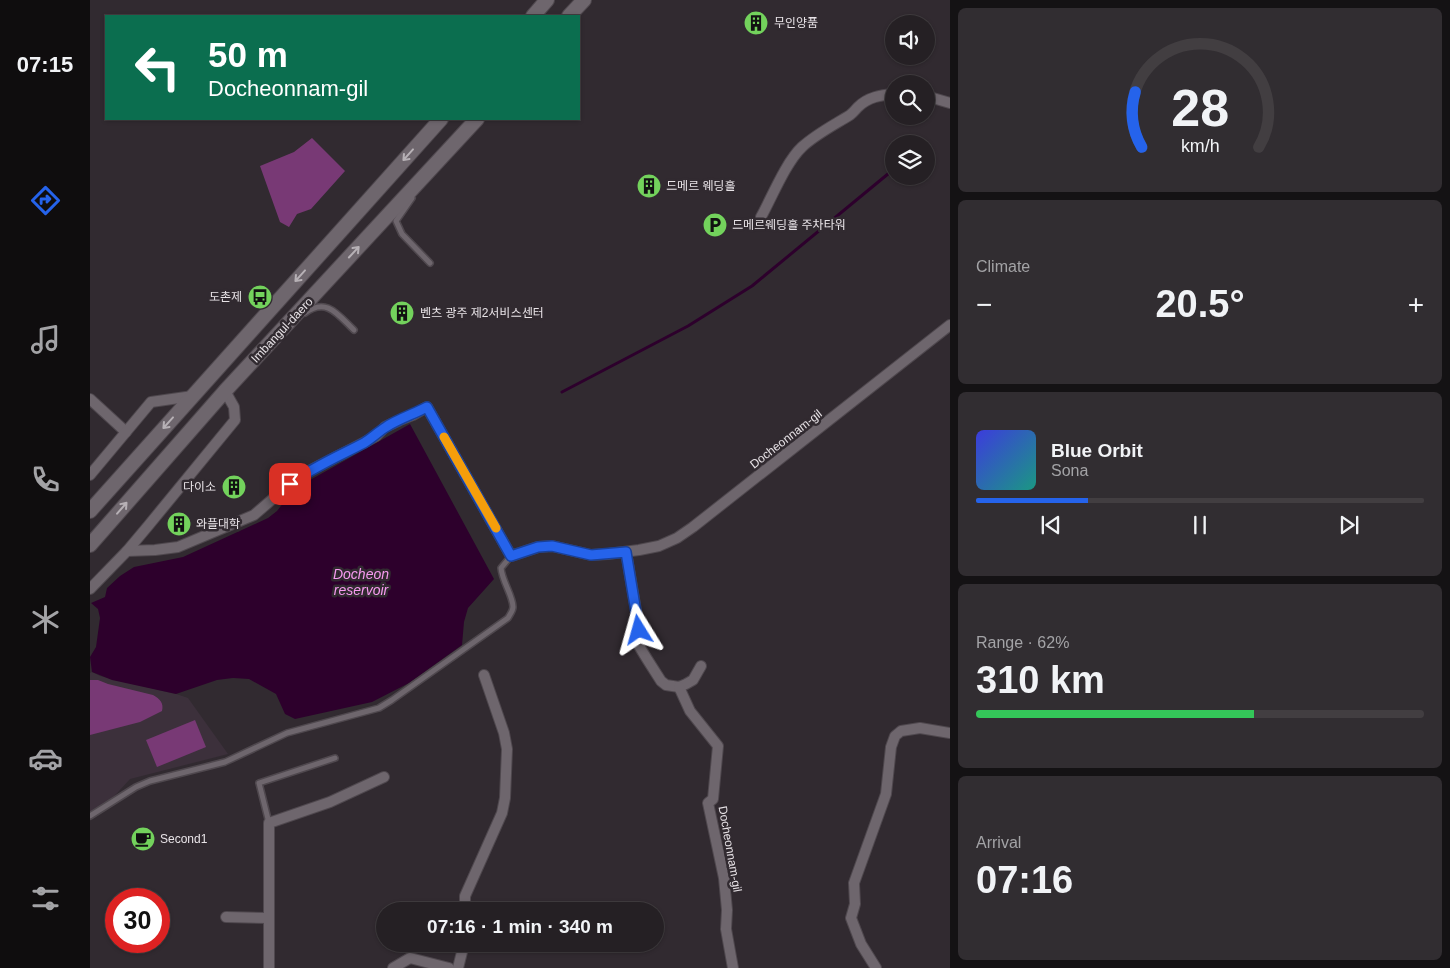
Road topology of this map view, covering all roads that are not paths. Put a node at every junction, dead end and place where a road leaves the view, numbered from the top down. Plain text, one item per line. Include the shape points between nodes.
1 (547, 0) edge
2 (584, 0) edge
3 (534, 15) edge
4 (570, 15) edge
5 (885, 95) edge
6 (935, 99) edge
7 (950, 103) edge
8 (440, 120) edge
9 (476, 120) edge
10 (419, 182) junction
11 (761, 217) dead end
12 (430, 263) dead end
13 (950, 325) edge
14 (283, 329) junction
15 (354, 330) dead end
16 (226, 391) junction
17 (193, 396) junction
18 (90, 399) edge
19 (126, 432) junction
20 (90, 475) edge
21 (90, 510) edge
22 (90, 545) edge
23 (127, 551) junction
24 (626, 552) junction
25 (511, 556) junction
26 (90, 589) edge
27 (701, 666) dead end
28 (484, 675) dead end
29 (679, 687) junction
30 (950, 733) edge
31 (334, 758) dead end
32 (384, 777) dead end
33 (90, 816) edge
34 (269, 823) junction
35 (465, 902) edge
36 (226, 917) dead end
37 (268, 918) junction
38 (462, 952) edge
39 (269, 968) edge
40 (393, 968) edge
41 (450, 968) edge
42 (458, 968) edge
43 (733, 968) edge
44 (876, 968) edge

1 - 3 main road
2 - 4 main road
5 - 11 street via 871,98 802,148 792,159
6 - 7 street
8 -> 17 main road, Imbangul-daero
9 - 10 main road, Imbangul-daero
10 - 12 lane via 396,221 402,234
14 -> 10 main road, Imbangul-daero
13 - 24 street, Docheonnam-gil via 693,527 659,546
14 - 15 lane via 314,307 324,306
14 - 16 main road, Imbangul-daero
22 -> 16 main road, Imbangul-daero
16 - 23 street via 234,406 235,420
17 - 19 street via 151,402
17 -> 21 main road, Imbangul-daero
18 - 19 street
19 - 20 street
23 - 25 street via 178,547 254,515 307,472 427,407
23 - 26 street
24 - 25 street, Docheonnam-gil via 591,555 552,546
24 - 29 street via 639,630 635,634 636,641 661,681
25 - 33 lane via 501,568 513,605 508,618 392,700 379,708 287,733 225,762 150,781
27 - 29 street via 693,680
28 - 35 street via 507,749 505,798 502,813
29 - 43 street, Docheonnam-gil via 690,711 718,746 713,799 708,803 724,878 726,929
30 - 44 street via 920,728 901,732 895,736 891,747 886,794 854,883 855,904 851,918 861,944
31 - 34 lane via 259,783
32 - 34 street via 330,802
34 - 37 street
36 - 37 street
37 - 39 street
38 - 42 street
40 - 41 street via 410,958

